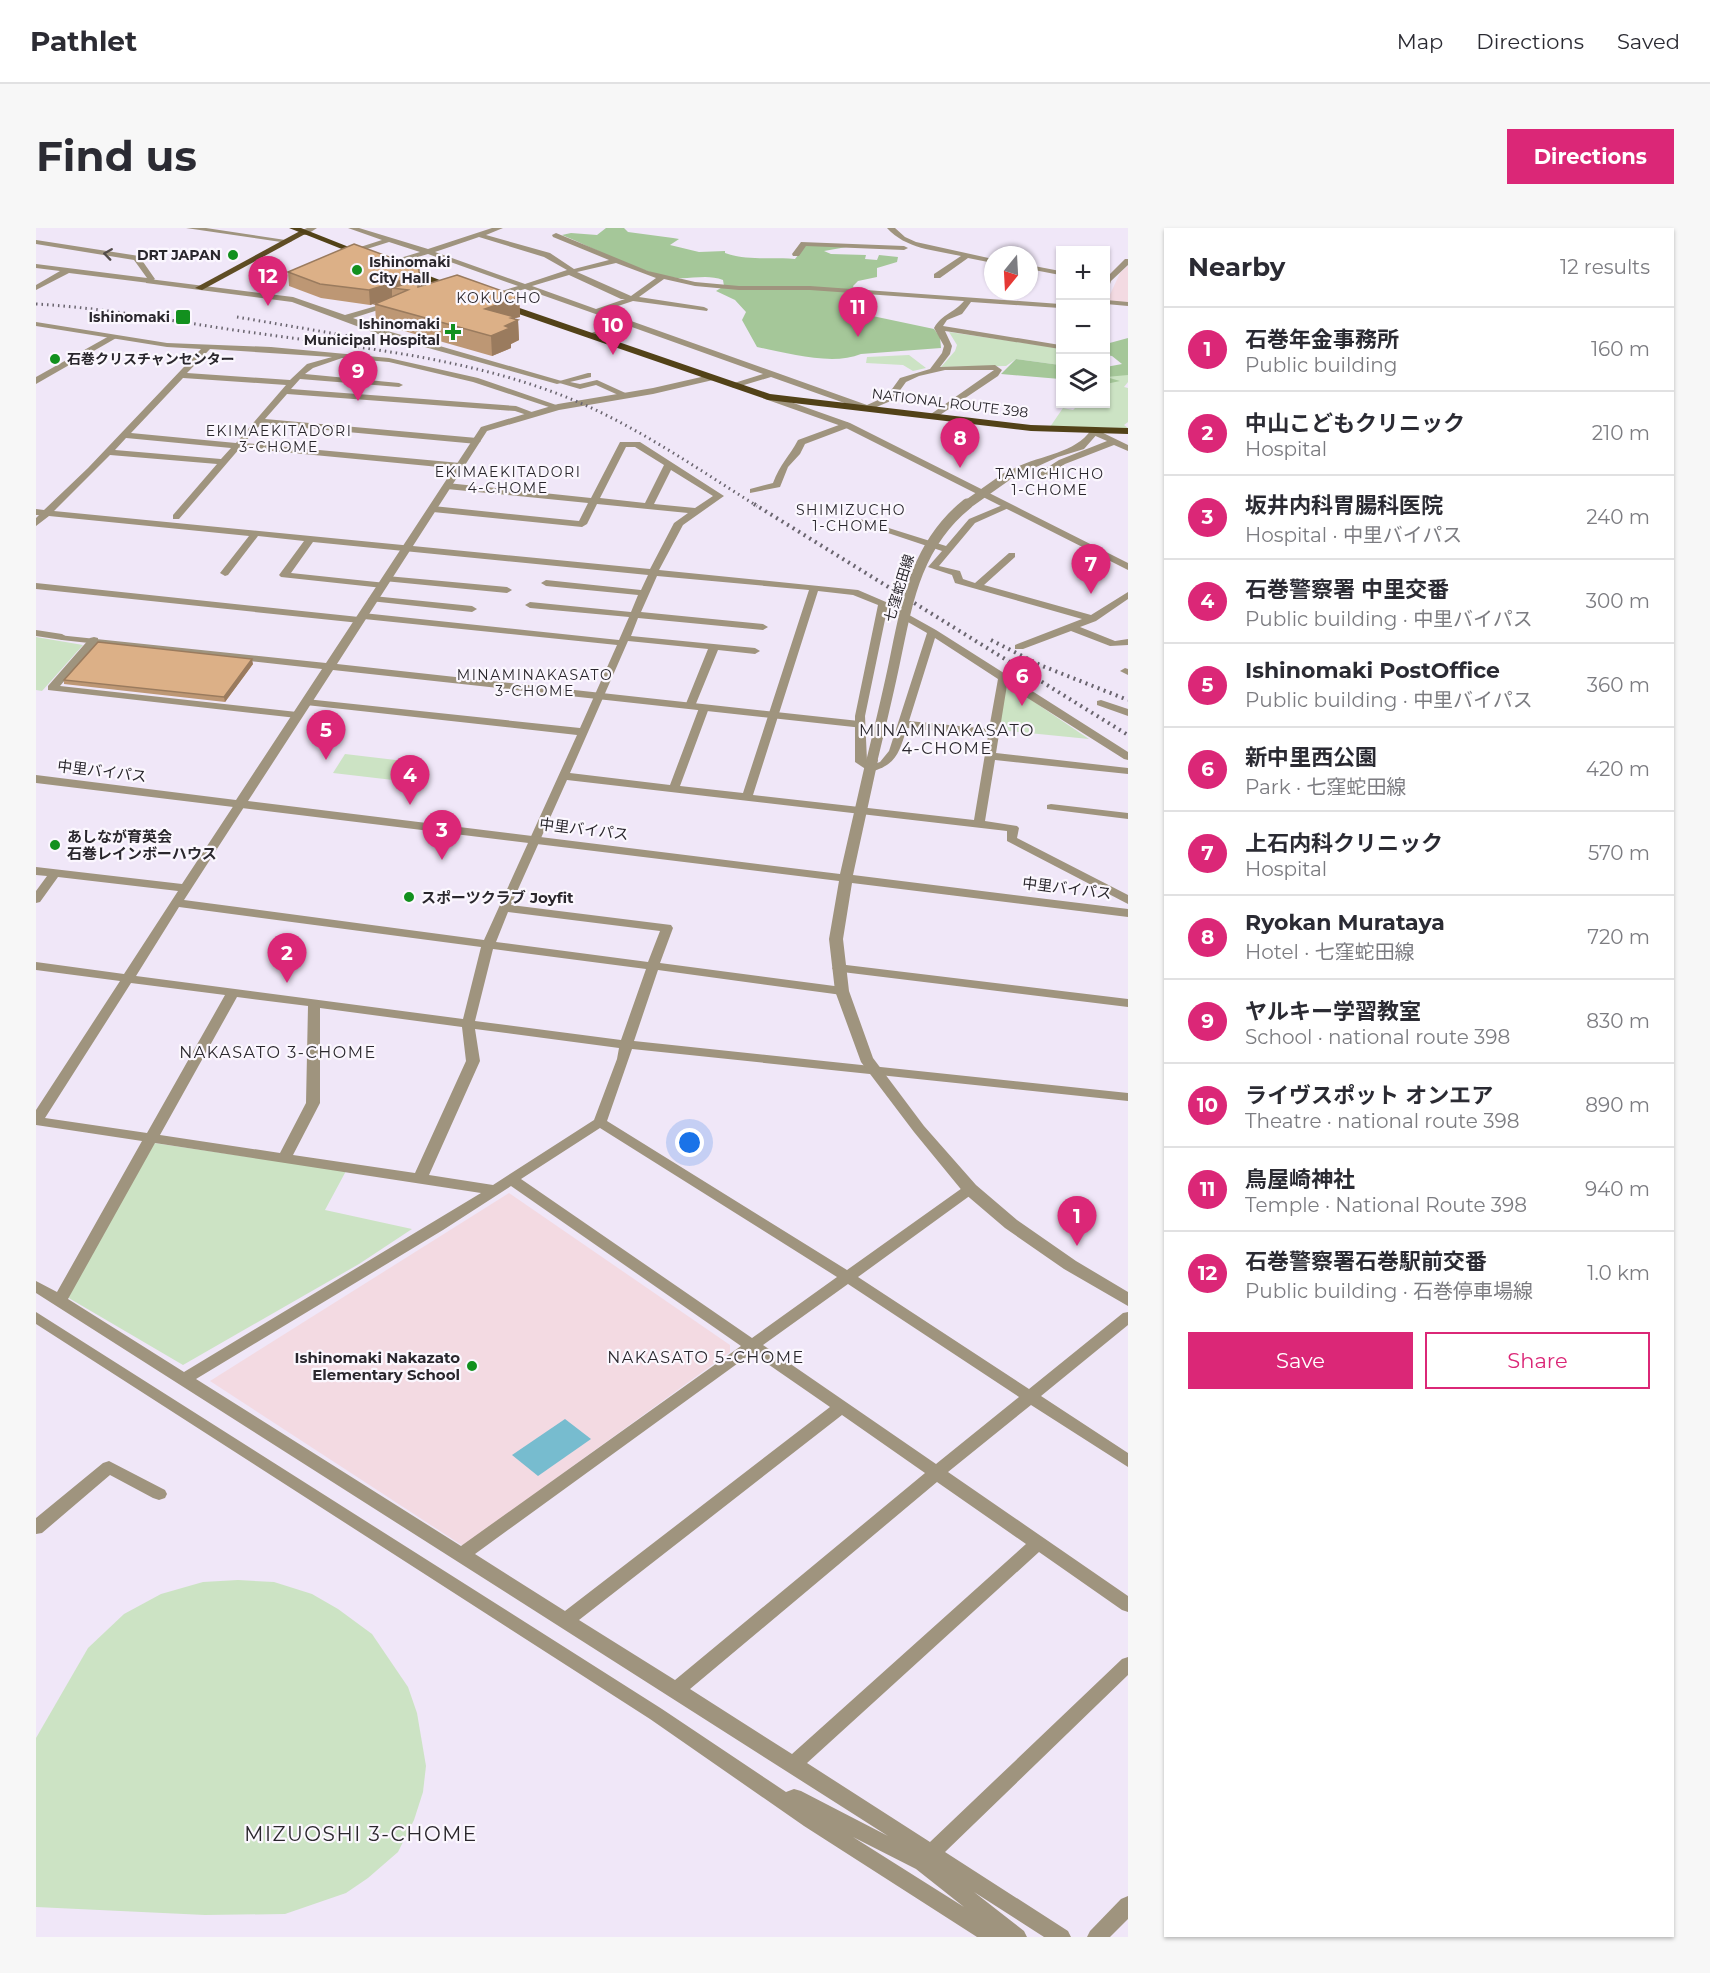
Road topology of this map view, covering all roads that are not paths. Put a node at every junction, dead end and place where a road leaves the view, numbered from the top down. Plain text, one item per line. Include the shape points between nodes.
1 (190, 228) edge
2 (293, 228) edge
3 (352, 228) edge
4 (499, 228) edge
5 (891, 228) edge
6 (308, 230) edge
7 (556, 234) dead end
8 (479, 235) junction
9 (391, 239) junction
10 (288, 241) junction
11 (36, 242) edge
12 (906, 245) junction
13 (354, 252) junction
14 (429, 252) junction
15 (796, 254) dead end
16 (967, 255) junction
17 (901, 256) dead end
18 (984, 259) edge
19 (619, 260) junction
20 (1128, 261) edge
21 (390, 264) junction
22 (36, 266) edge
23 (1038, 269) edge
24 (68, 270) junction
25 (572, 271) junction
26 (1056, 272) edge
27 (937, 276) dead end
28 (662, 277) junction
29 (1110, 278) edge
30 (149, 281) junction
31 (447, 285) junction
32 (524, 287) junction
33 (36, 288) edge
34 (199, 288) junction
35 (427, 291) edge
36 (477, 296) junction
37 (407, 298) edge
38 (633, 298) junction
39 (969, 300) junction
40 (1110, 302) edge
41 (1128, 304) edge
42 (1056, 306) edge
43 (704, 309) dead end
44 (594, 312) junction
45 (345, 318) junction
46 (36, 324) edge
47 (626, 324) junction
48 (938, 328) junction
49 (114, 336) junction
50 (591, 336) junction
51 (208, 346) junction
52 (1056, 346) edge
53 (345, 356) junction
54 (933, 370) junction
55 (771, 374) junction
56 (181, 375) junction
57 (588, 375) dead end
58 (710, 378) junction
59 (36, 381) edge
60 (560, 382) junction
61 (292, 384) junction
62 (399, 385) dead end
63 (734, 386) junction
64 (628, 396) junction
65 (768, 397) junction
66 (820, 403) junction
67 (558, 407) junction
68 (867, 408) junction
69 (802, 409) junction
70 (533, 414) junction
71 (934, 416) junction
72 (258, 421) junction
73 (847, 425) junction
74 (1128, 431) edge
75 (1094, 432) junction
76 (124, 435) junction
77 (477, 441) junction
78 (1113, 442) junction
79 (237, 446) junction
80 (1128, 448) edge
81 (107, 452) junction
82 (223, 462) junction
83 (669, 465) junction
84 (460, 466) junction
85 (1040, 476) dead end
86 (447, 486) junction
87 (753, 491) dead end
88 (593, 500) junction
89 (36, 504) edge
90 (55, 506) junction
91 (648, 506) junction
92 (1008, 506) junction
93 (433, 509) junction
94 (698, 511) junction
95 (41, 513) edge
96 (176, 518) junction
97 (857, 521) dead end
98 (36, 523) edge
99 (255, 534) junction
100 (310, 539) junction
101 (410, 544) junction
102 (948, 549) junction
103 (1012, 555) dead end
104 (1128, 567) edge
105 (655, 568) junction
106 (225, 573) dead end
107 (385, 582) junction
108 (546, 583) dead end
109 (36, 586) edge
110 (977, 586) junction
111 (815, 587) junction
112 (507, 590) dead end
113 (644, 593) junction
114 (1128, 595) edge
115 (374, 599) junction
116 (883, 604) junction
117 (530, 605) dead end
118 (472, 609) dead end
119 (634, 615) junction
120 (361, 618) junction
121 (1092, 619) junction
122 (763, 627) dead end
123 (1071, 627) junction
124 (932, 632) junction
125 (36, 633) edge
126 (62, 637) joint
127 (94, 640) junction
128 (623, 641) junction
129 (1128, 642) edge
130 (714, 647) junction
131 (1019, 647) dead end
132 (755, 651) dead end
133 (330, 666) junction
134 (1004, 679) junction
135 (599, 696) junction
136 (306, 702) junction
137 (1101, 703) dead end
138 (690, 706) junction
139 (704, 708) junction
140 (1128, 713) edge
141 (297, 715) junction
142 (773, 716) junction
143 (904, 724) junction
144 (859, 725) junction
145 (584, 732) junction
146 (995, 733) junction
147 (992, 756) junction
148 (1128, 757) edge
149 (871, 765) junction
150 (1128, 771) edge
151 (563, 776) junction
152 (36, 779) edge
153 (674, 789) junction
154 (747, 797) junction
155 (240, 804) junction
156 (1051, 807) dead end
157 (861, 810) junction
158 (1128, 816) edge
159 (979, 824) junction
160 (535, 840) junction
161 (36, 871) edge
162 (55, 873) junction
163 (846, 878) junction
164 (186, 888) junction
165 (36, 899) edge
166 (176, 903) junction
167 (505, 908) junction
168 (1128, 910) edge
169 (488, 945) junction
170 (36, 966) edge
171 (655, 966) junction
172 (838, 968) junction
173 (129, 978) junction
174 (842, 991) junction
175 (233, 992) junction
176 (314, 1003) junction
177 (1128, 1003) edge
178 (468, 1024) junction
179 (627, 1045) junction
180 (874, 1071) junction
181 (1128, 1097) edge
182 (37, 1118) edge
183 (600, 1122) junction
184 (152, 1138) junction
185 (285, 1158) junction
186 (420, 1179) junction
187 (511, 1179) junction
188 (970, 1189) junction
189 (495, 1190) junction
190 (846, 1276) junction
191 (36, 1286) edge
192 (60, 1300) junction
193 (1128, 1300) edge
194 (36, 1317) edge
195 (1128, 1317) edge
196 (750, 1346) junction
197 (183, 1380) junction
198 (1031, 1397) junction
199 (840, 1408) junction
200 (1128, 1461) edge
201 (936, 1473) junction
202 (159, 1494) dead end
203 (36, 1528) edge
204 (1038, 1543) junction
205 (461, 1555) junction
206 (1128, 1605) edge
207 (566, 1620) junction
208 (1128, 1664) edge
209 (675, 1691) junction
210 (792, 1764) junction
211 (786, 1802) junction
212 (927, 1859) junction
213 (1128, 1905) edge
214 (994, 1937) edge
215 (1017, 1937) edge
216 (1061, 1937) edge
217 (1097, 1937) edge

1 - 10 street
2 - 6 highway
3 - 9 street
4 - 8 street
5 - 12 street
6 - 10 main road
6 - 13 highway
7 - 19 street
8 - 14 street
8 - 25 street via 547,255
9 - 13 street
9 - 14 street
10 - 34 main road
30 -> 11 street via 150,276 136,258
12 - 15 street via 804,244
12 - 16 street
12 - 17 street
13 - 21 highway
14 - 21 street
14 - 32 street
16 - 18 street
16 - 27 street
19 - 25 street
19 - 28 street
20 - 29 street
21 - 31 highway
22 - 24 street
23 - 26 street
24 - 30 street
24 - 33 street
25 - 32 street
25 - 38 street
28 - 38 street
28 - 39 street via 739,288 810,288
30 - 34 street
31 - 35 street
31 - 36 highway
32 - 36 street
32 - 44 street
34 - 45 street via 293,300
36 - 50 highway
37 - 45 street
38 - 43 street
38 - 44 street
39 - 42 street
39 - 48 street via 959,312 944,318
40 - 41 street
44 - 47 street
45 - 60 street via 393,336
46 - 49 street
47 - 50 street
47 - 55 street
48 - 52 street
48 - 54 street via 950,347
49 - 51 street via 167,345
49 - 59 street
50 - 58 highway
51 - 53 street
51 - 56 street
53 - 61 street via 310,366
53 - 67 street via 415,364
54 - 68 street via 907,378 890,398
54 - 71 street via 998,370
55 - 63 street
55 - 68 street
56 - 61 street
56 - 76 street
57 - 60 street
58 - 63 highway
58 - 64 street
60 - 64 street via 580,387 597,382
61 - 62 street
61 - 70 street
61 - 72 street
63 - 65 highway
64 - 67 street
65 - 66 highway, NATIONAL ROUTE 398
65 - 69 street
66 - 68 highway, NATIONAL ROUTE 398
66 - 69 street via 806,404
67 - 70 street
68 - 71 highway, NATIONAL ROUTE 398
69 - 73 street
70 - 77 street via 487,427
71 - 75 highway, NATIONAL ROUTE 398
72 - 77 street
72 - 79 street
73 - 87 street via 801,442 784,466 777,485
73 - 92 street
74 - 75 highway, NATIONAL ROUTE 398
75 - 78 street
75 - 149 street, 七窪蛇田線, bridge via 1081,447 1006,477 975,498 928,546 901,629
76 - 79 street
76 - 81 street
77 - 84 street
78 - 80 street
78 - 85 street via 1062,462
79 - 82 street
79 - 84 street
81 - 82 street
81 - 90 street
82 - 96 street
83 - 88 street via 637,444 622,444
83 - 91 street
83 - 94 street via 719,496
84 - 86 street
86 - 88 street
86 - 93 street
88 - 91 street
88 - 93 street via 582,524
89 - 90 street
90 - 95 street
90 - 96 street
91 - 94 street
92 - 102 street via 972,521
92 - 104 street
93 - 101 street
94 - 105 street via 679,523
95 - 98 street
95 - 99 street
96 - 101 street
97 - 102 street
99 - 100 street
99 - 106 street
100 - 101 street
100 - 107 street via 285,575
101 - 105 street
101 - 107 street
102 - 110 street via 933,567 957,573 958,581
103 - 110 street
105 - 111 street
105 - 113 street
105 - 116 street via 844,584 872,594
107 - 112 street
107 - 115 street
108 - 113 street
109 - 120 street
110 - 121 street
111 - 116 street via 855,592
111 - 142 street
113 - 119 street
114 - 121 street
115 - 118 street
115 - 120 street
116 - 124 street
116 - 144 street
117 - 119 street
119 - 122 street
119 - 128 street
120 - 128 street
120 - 133 street
121 - 123 street
123 - 129 street via 1114,644
123 - 131 street
124 - 134 street
124 - 143 street
125 - 126 street
126 - 127 street
127 - 133 street
127 - 141 street via 52,687
128 - 130 street
128 - 135 street
130 - 132 street
130 - 138 street
133 - 135 street
133 - 136 street
134 - 146 street
134 - 148 street
135 - 138 street
135 - 145 street
136 - 141 street
136 - 145 street
137 - 140 street
138 - 139 street
139 - 142 street
139 - 153 street
141 - 155 street
142 - 144 street
142 - 154 street
143 - 146 street
143 - 149 street via 894,752 884,764
144 - 149 street via 861,762
145 - 151 street
146 - 147 street
147 - 150 street
147 - 159 street
149 - 157 street, 七窪蛇田線
151 - 153 street
151 - 160 street
152 - 155 street, 中里バイパス
153 - 154 street
154 - 157 street
155 - 160 street, 中里バイパス
155 - 164 street
156 - 158 street
157 - 159 street
157 - 163 street, 七窪蛇田線
159 - 168 street via 1013,828 1011,839
160 - 163 street, 中里バイパス
160 - 167 street
161 - 162 street
162 - 164 street
162 - 165 street
163 - 168 street, 中里バイパス
163 - 172 street, 七窪蛇田線 via 836,928
164 - 166 street
166 - 169 street
166 - 173 street
167 - 169 street
167 - 171 street via 667,928
169 - 171 street
169 - 178 street
170 - 173 street
171 - 174 street
171 - 179 street
172 - 174 street, 七窪蛇田線
172 - 177 street
173 - 175 street
173 - 182 street
174 - 180 street, 七窪蛇田線
175 - 176 street
175 - 184 street
176 - 178 street
176 - 185 street via 312,1103
178 - 179 street
178 - 186 street via 473,1061
179 - 180 street
179 - 183 street
180 - 181 street
180 - 188 street, 七窪蛇田線
182 - 184 street
183 - 187 street
183 - 190 street
184 - 185 street
184 - 192 street
185 - 186 street
186 - 189 street
187 - 189 street
187 - 196 street
188 - 190 street
188 - 193 street, 七窪蛇田線 via 1011,1224
189 - 197 street
190 - 196 street
190 - 198 street
191 - 192 street
192 - 197 street
194 - 211 street via 656,1714
195 - 198 street
196 - 199 street
196 - 205 street
197 - 205 street
198 - 200 street
198 - 201 street
199 - 201 street
199 - 207 street
201 - 204 street
201 - 209 street
202 - 203 street via 109,1467
204 - 206 street
204 - 210 street
205 - 207 street
207 - 209 street
208 - 212 street
209 - 210 street
210 - 212 street
211 - 212 street via 794,1797
211 - 214 street
212 - 215 street
212 - 216 street
213 - 217 street

